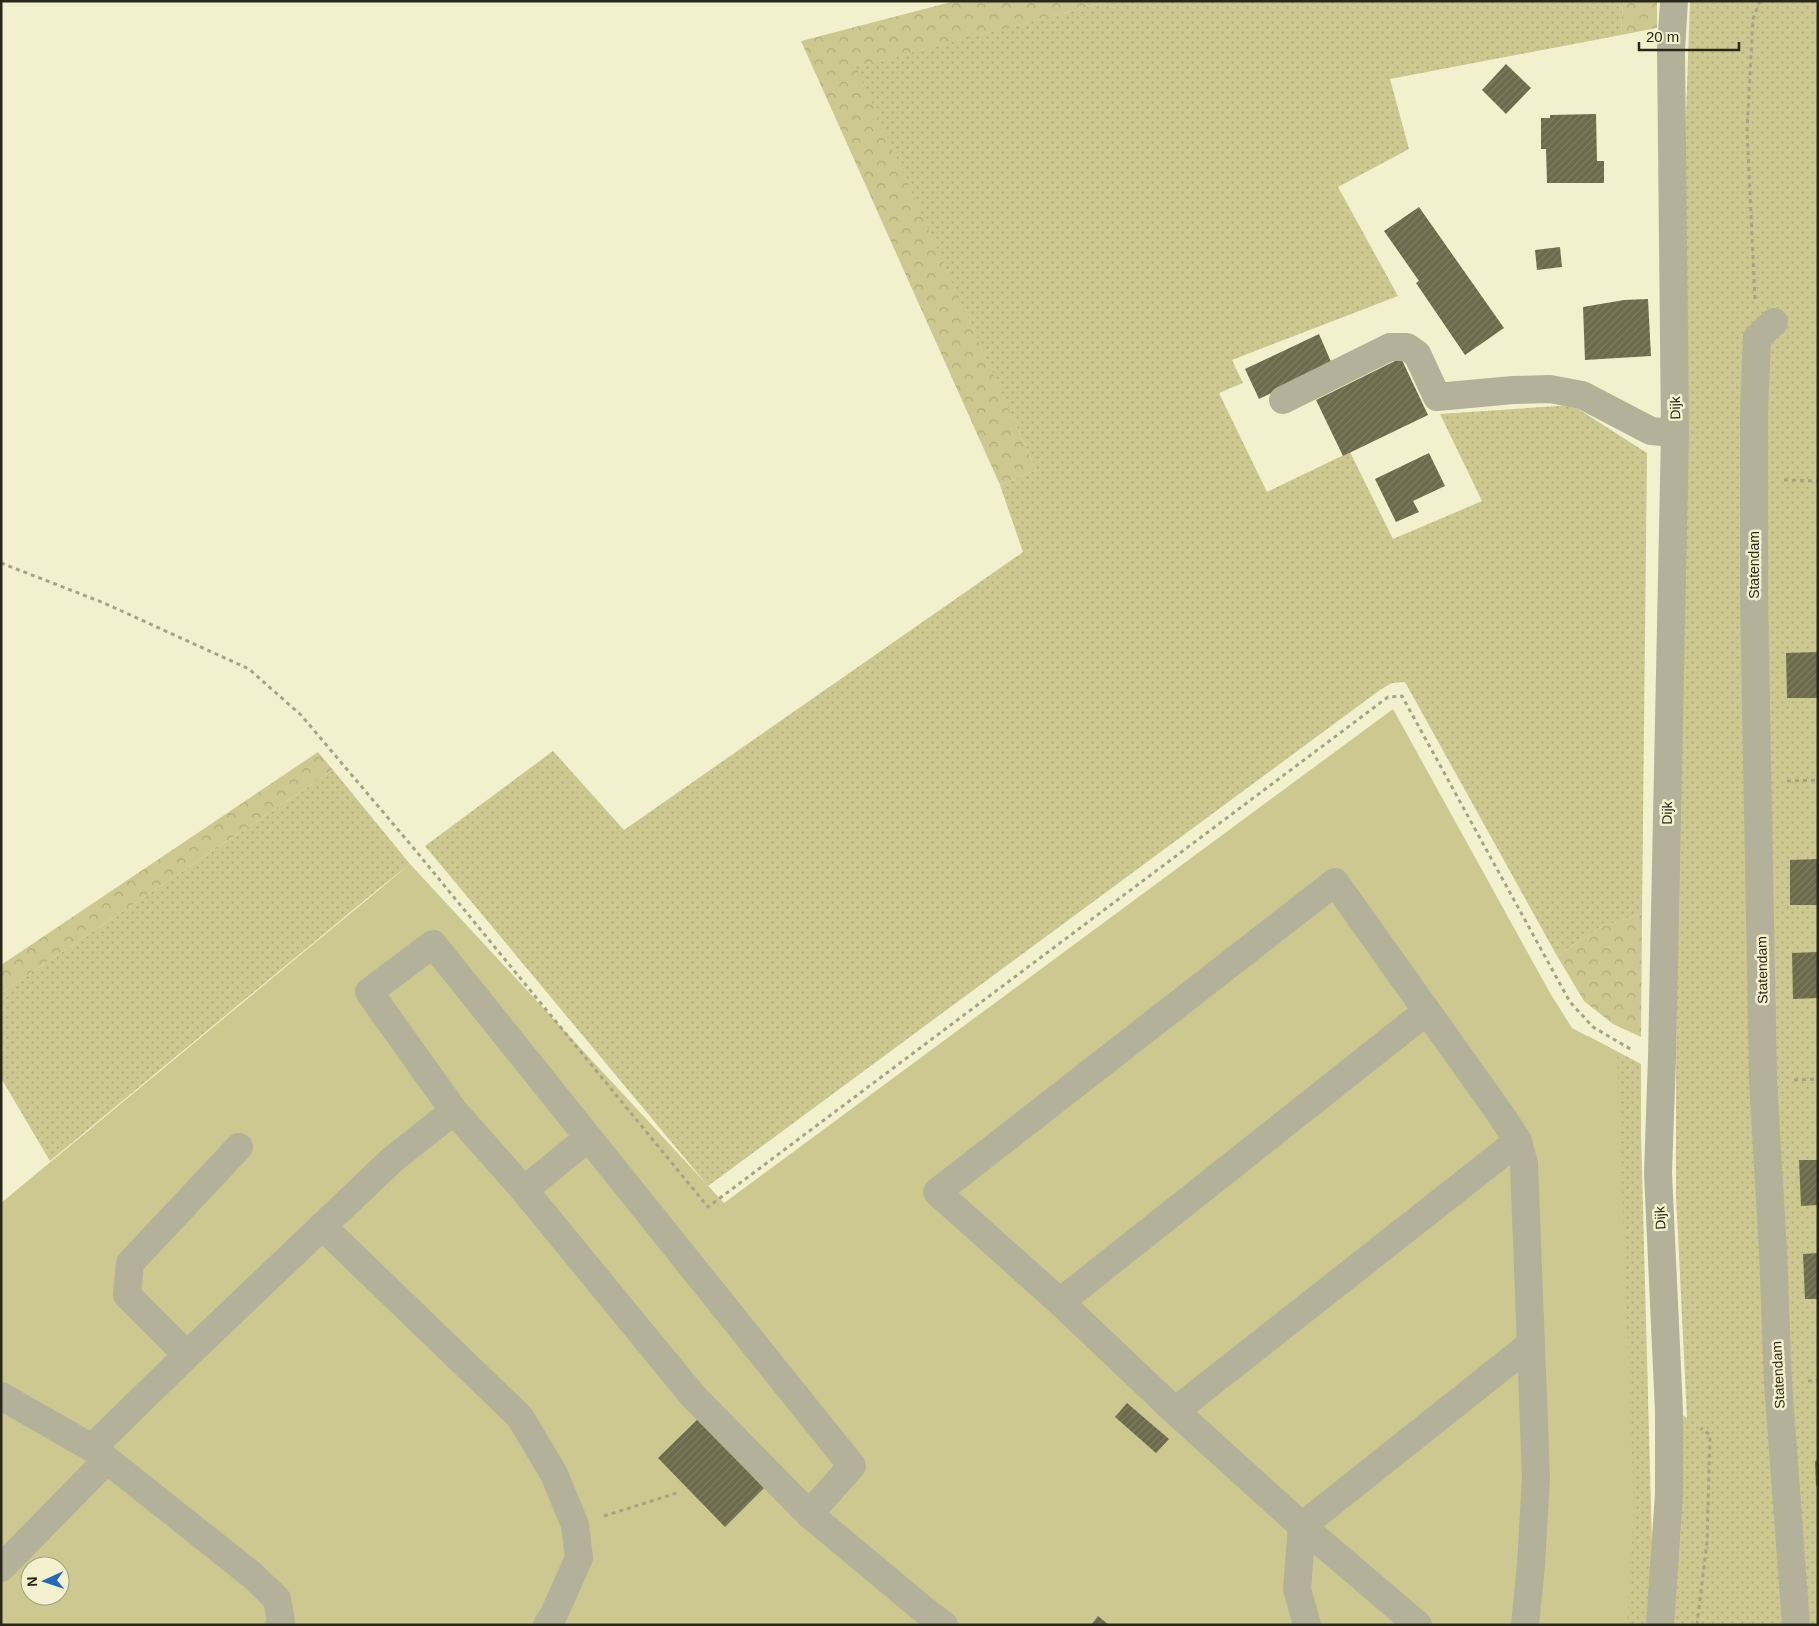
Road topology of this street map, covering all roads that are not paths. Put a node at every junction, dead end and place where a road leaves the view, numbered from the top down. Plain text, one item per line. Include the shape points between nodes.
1 (1674, 1) edge
2 (1765, 330) road end
3 (1283, 400) dead end
4 (1675, 433) junction
5 (1427, 1011) junction
6 (454, 1111) junction
7 (588, 1138) junction
8 (1518, 1141) junction
9 (239, 1147) dead end
10 (524, 1190) junction
11 (322, 1226) junction
12 (1060, 1302) junction
13 (1532, 1344) junction
14 (187, 1355) junction
15 (1, 1396) edge
16 (1175, 1411) junction
17 (99, 1454) junction
18 (809, 1514) junction
19 (1302, 1526) junction
20 (1, 1568) edge
21 (926, 1620) edge
22 (279, 1625) edge
23 (547, 1625) edge
24 (1307, 1625) edge
25 (1418, 1625) edge
26 (1524, 1625) edge
27 (1660, 1625) edge
28 (1796, 1625) edge

1 - 4 street, Dijk via 1671,50
2 - 28 street, Statendam via 1754,413 1763,1081 1778,1383
3 - 4 street via 1390,347 1407,346 1418,354 1437,397 1550,389 1582,395 1651,431
4 - 27 street, Dijk via 1658,1174 1669,1411 1669,1494
5 - 8 street
5 - 12 street
5 - 12 street via 1335,882 937,1192
6 - 7 street via 369,992 433,944
6 - 10 street
6 - 11 street via 393,1159
7 - 10 street
7 - 18 street via 852,1466
8 - 13 street via 1524,1164
8 - 16 street
9 - 14 street via 130,1263 127,1295
10 - 18 street via 693,1396
11 - 14 street
11 - 23 street via 520,1418 554,1474 575,1525 579,1558
12 - 16 street
13 - 19 street
13 - 26 street via 1536,1478
14 - 17 street
15 - 17 street
16 - 19 street
17 - 20 street
17 - 22 street via 252,1575 277,1599
18 - 21 street
19 - 24 street via 1297,1589
19 - 25 street

